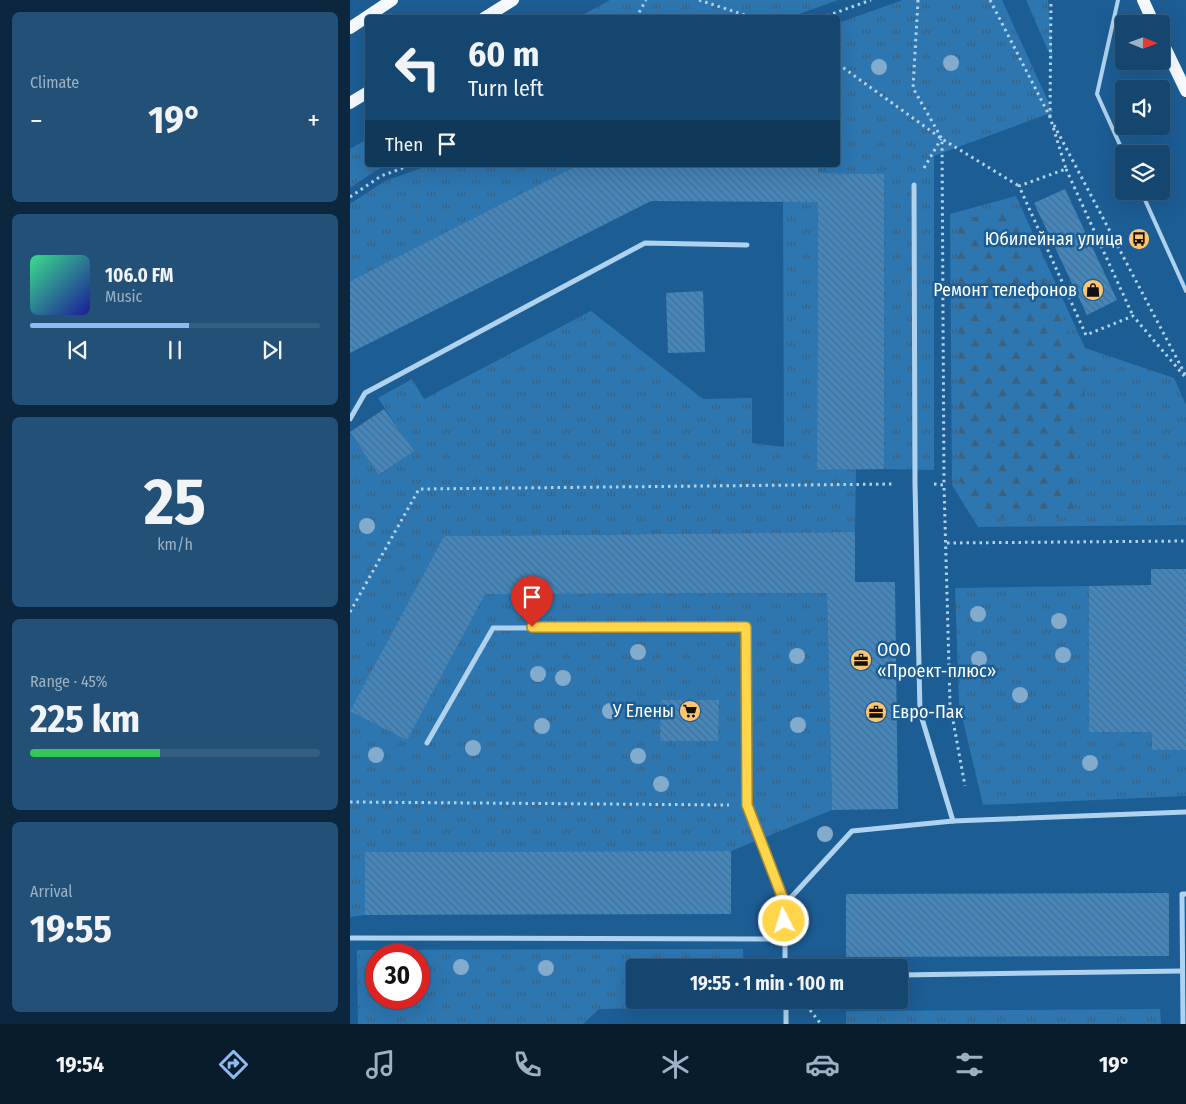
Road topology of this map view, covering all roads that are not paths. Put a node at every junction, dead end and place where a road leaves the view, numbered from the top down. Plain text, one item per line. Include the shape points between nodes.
1 (392, 0) edge
2 (513, 0) edge
3 (1118, 0) edge
4 (1143, 0) edge
5 (370, 15) edge
6 (489, 15) edge
7 (1150, 15) edge
8 (365, 18) edge
9 (350, 28) edge
10 (1170, 58) edge
11 (1186, 91) edge
12 (365, 94) edge
13 (350, 104) edge
14 (1120, 145) edge
15 (914, 185) road end
16 (1145, 200) edge
17 (747, 245) dead end
18 (1186, 291) edge
19 (350, 419) edge
20 (427, 742) dead end
21 (1186, 812) edge
22 (952, 821) junction
23 (1186, 894) edge
24 (785, 904) junction
25 (350, 938) edge
26 (784, 939) junction
27 (785, 959) edge
28 (1182, 971) junction
29 (908, 975) edge
30 (786, 1009) edge
31 (786, 1024) edge
32 (1183, 1024) edge

1 - 5 main road
2 - 6 main road
3 - 14 lane via 1097,94
4 - 7 main road
8 - 9 main road
10 - 11 main road
12 - 13 main road
15 - 22 street via 920,712
16 - 18 lane
17 - 19 street via 645,243 365,393
20 - 24 street via 493,628 746,627 747,805
21 - 22 street
22 - 24 street via 852,831
23 - 28 street via 1182,894
24 - 26 street
25 - 26 street
26 - 27 street
28 - 29 street
28 - 32 street
30 - 31 street

